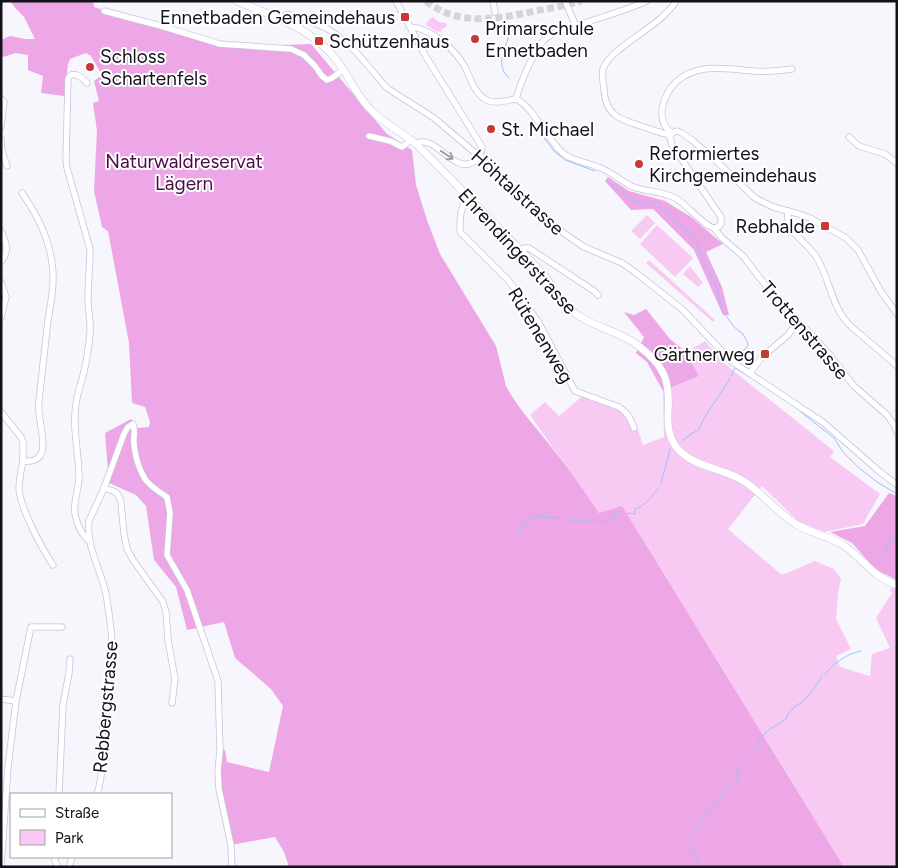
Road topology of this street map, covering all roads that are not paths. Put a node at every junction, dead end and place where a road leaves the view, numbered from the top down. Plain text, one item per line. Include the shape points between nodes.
1 (237, 1) edge
2 (396, 1) edge
3 (494, 1) edge
4 (565, 1) edge
5 (647, 1) edge
6 (676, 1) edge
7 (104, 11) dead end
8 (494, 12) dead end
9 (282, 19) junction
10 (576, 26) junction
11 (410, 27) junction
12 (792, 69) dead end
13 (343, 70) junction
14 (87, 83) dead end
15 (1, 99) edge
16 (516, 99) junction
17 (1, 126) edge
18 (671, 134) junction
19 (369, 136) dead end
20 (849, 137) dead end
21 (1, 140) edge
22 (413, 142) junction
23 (480, 157) junction
24 (897, 163) edge
25 (7, 166) dead end
26 (22, 193) dead end
27 (468, 198) junction
28 (788, 211) junction
29 (714, 228) junction
30 (1, 231) edge
31 (521, 252) junction
32 (1, 262) edge
33 (1, 282) edge
34 (598, 295) dead end
35 (897, 314) edge
36 (1, 318) edge
37 (797, 322) junction
38 (897, 366) edge
39 (750, 373) junction
40 (1, 412) edge
41 (634, 428) dead end
42 (897, 432) edge
43 (23, 462) junction
44 (897, 485) edge
45 (104, 488) junction
46 (90, 541) junction
47 (53, 565) dead end
48 (897, 585) edge
49 (62, 627) dead end
50 (70, 659) dead end
51 (1, 699) edge
52 (16, 701) junction
53 (172, 703) dead end
54 (59, 793) edge
55 (97, 793) edge
56 (2, 830) edge
57 (1, 867) edge
58 (232, 867) edge

1 - 9 main road, Ehrendingerstrasse
2 - 11 street
3 - 8 street
4 - 10 street
5 - 10 street
6 - 18 street via 652,26 613,55 603,70 604,99 612,113 621,120
7 - 13 street via 220,44 290,49 304,55 327,80
9 - 13 main road, Ehrendingerstrasse via 319,41
9 - 23 street, Höhtalstrasse via 288,14 332,31 387,88 434,118
10 - 16 street via 550,35 538,46
11 - 16 street via 421,28 454,51 478,93 486,99 500,102
11 - 23 street via 482,147
12 - 18 street via 711,68 685,75 671,87 662,108 663,124
13 - 22 main road, Ehrendingerstrasse via 369,109
14 - 46 street via 76,74 68,79 66,160 90,249 90,333 75,406 79,478 74,501 77,520
15 - 17 street via 4,102
16 - 29 street, Trottenstrasse via 524,104 566,155 602,168 632,186 676,199
18 - 28 street via 682,133 694,141 755,198
18 - 29 street via 672,146 721,217 720,225
19 - 22 street via 402,147
20 - 24 street via 859,146 885,154
21 - 25 street
22 -> 23 street via 426,142 464,164
22 - 27 main road, Ehrendingerstrasse
23 - 39 street, Höhtalstrasse via 544,220 584,247 635,272 683,310 731,361
26 - 43 street via 47,242 53,285 38,400 43,450 34,462
27 - 31 main road, Ehrendingerstrasse
27 - 41 street, Rütenenweg via 461,210 461,233 508,280 526,304 575,391 619,407 629,416
28 - 35 street via 825,226 855,246
28 - 38 street via 788,224 818,259 844,319
29 - 37 street, Trottenstrasse via 743,256
30 - 32 street via 7,245
31 - 34 street via 530,248
31 - 48 main road, Ehrendingerstrasse via 572,311 625,337 655,361 668,386 670,434 677,448 687,457 742,480 790,521 840,542 875,574
33 - 36 street via 6,297
37 - 39 street
37 - 42 street, Trottenstrasse via 854,386 887,415
39 - 44 street, Höhtalstrasse via 824,424
40 - 43 street via 21,437
43 - 47 street via 19,488 21,499 43,551
45 - 46 street, Rebbergstrasse via 89,521
45 - 53 street via 117,493 127,548 164,602 175,679
45 - 58 street, Rebbergstrasse via 124,434 133,424 135,454 145,480 167,497 170,513 167,555 187,590 218,681 219,789 231,845
46 - 55 street, Rebbergstrasse via 106,593 113,642
49 - 52 street via 31,627
50 - 54 street via 63,705
51 - 52 street
52 - 56 street
56 - 57 street

